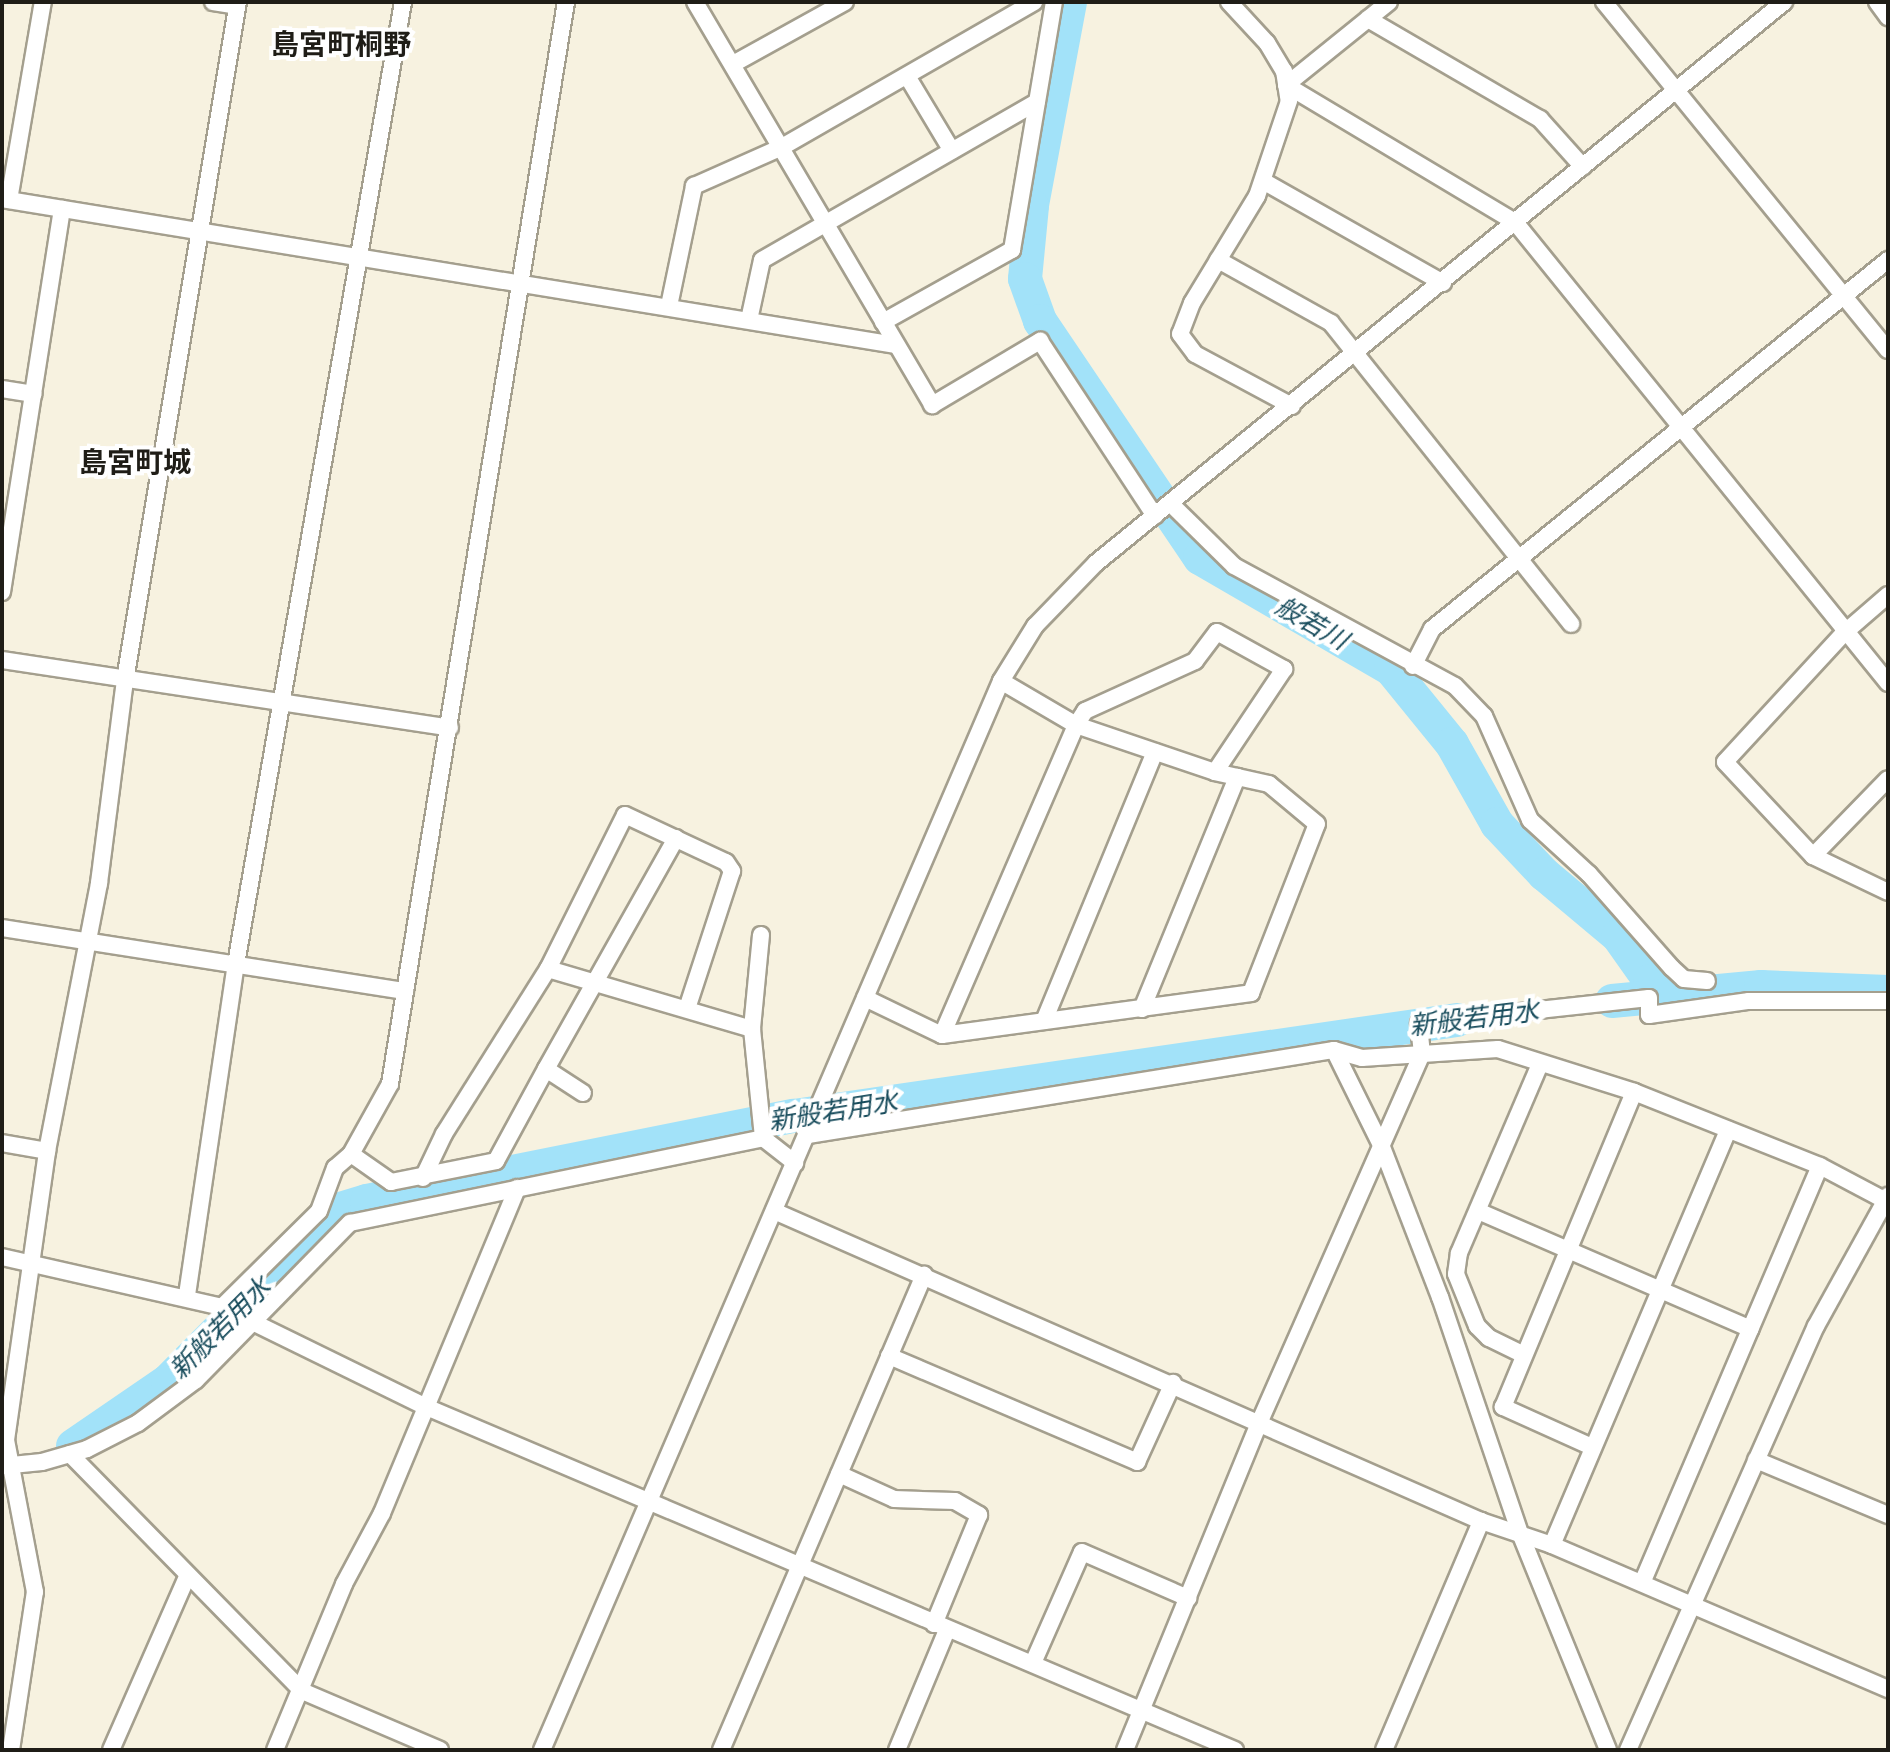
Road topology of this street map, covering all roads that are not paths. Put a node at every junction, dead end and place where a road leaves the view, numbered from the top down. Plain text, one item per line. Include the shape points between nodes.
1 (43, 2) edge
2 (213, 2) edge
3 (403, 2) edge
4 (566, 2) edge
5 (695, 2) edge
6 (845, 2) edge
7 (1034, 2) edge
8 (1054, 2) edge
9 (1229, 2) edge
10 (1389, 2) edge
11 (1604, 2) edge
12 (1784, 2) edge
13 (1877, 2) edge
14 (237, 4) edge
15 (1888, 17) edge
16 (1368, 19) junction
17 (733, 64) junction
18 (907, 76) junction
19 (1286, 85) junction
20 (1677, 90) junction
21 (1037, 102) junction
22 (782, 147) junction
23 (952, 151) junction
24 (1583, 167) junction
25 (1263, 181) junction
26 (6, 199) edge
27 (62, 209) junction
28 (825, 222) junction
29 (1515, 222) junction
30 (199, 232) junction
31 (361, 258) junction
32 (1218, 260) junction
33 (1888, 260) edge
34 (521, 281) junction
35 (1443, 283) junction
36 (1844, 296) junction
37 (669, 306) junction
38 (749, 320) junction
39 (883, 322) junction
40 (896, 345) junction
41 (1888, 350) edge
42 (1357, 354) junction
43 (2, 389) edge
44 (34, 394) junction
45 (1292, 406) junction
46 (1678, 426) junction
47 (2, 482) edge
48 (20, 487) junction
49 (1171, 504) junction
50 (1155, 516) junction
51 (1519, 559) junction
52 (2, 592) edge
53 (1888, 595) edge
54 (1571, 624) dead end
55 (1843, 634) junction
56 (2, 660) edge
57 (1413, 666) junction
58 (125, 680) junction
59 (1001, 681) junction
60 (1888, 683) edge
61 (285, 703) junction
62 (1076, 725) junction
63 (450, 728) junction
64 (1155, 752) junction
65 (1215, 772) junction
66 (1237, 777) junction
67 (1888, 779) edge
68 (676, 838) junction
69 (1813, 856) junction
70 (1888, 892) edge
71 (2, 928) edge
72 (761, 935) dead end
73 (89, 941) junction
74 (236, 964) junction
75 (548, 969) junction
76 (597, 981) junction
77 (1707, 981) dead end
78 (405, 991) junction
79 (865, 998) junction
80 (1888, 1001) edge
81 (687, 1009) junction
82 (1142, 1009) junction
83 (1044, 1021) junction
84 (752, 1029) junction
85 (942, 1035) junction
86 (1334, 1050) junction
87 (1422, 1054) junction
88 (1540, 1064) junction
89 (546, 1069) junction
90 (1634, 1092) junction
91 (583, 1093) dead end
92 (810, 1130) junction
93 (1728, 1130) junction
94 (763, 1138) junction
95 (2, 1143) edge
96 (1382, 1147) junction
97 (47, 1151) junction
98 (351, 1154) junction
99 (795, 1163) junction
100 (1820, 1166) junction
101 (423, 1178) junction
102 (517, 1188) junction
103 (1887, 1199) edge
104 (774, 1211) junction
105 (1478, 1211) junction
106 (1570, 1250) junction
107 (2, 1257) edge
108 (32, 1264) junction
109 (924, 1275) junction
110 (1660, 1292) junction
111 (187, 1295) junction
112 (225, 1310) junction
113 (251, 1324) junction
114 (1751, 1329) junction
115 (1522, 1354) junction
116 (889, 1356) junction
117 (1173, 1383) junction
118 (424, 1406) junction
119 (1260, 1421) junction
120 (1592, 1447) junction
121 (70, 1454) junction
122 (1756, 1460) junction
123 (4, 1465) edge
124 (839, 1474) junction
125 (647, 1499) junction
126 (1888, 1515) edge
127 (1481, 1521) junction
128 (1520, 1533) junction
129 (1552, 1545) junction
130 (798, 1566) junction
131 (187, 1577) junction
132 (1642, 1583) junction
133 (1188, 1598) junction
134 (1690, 1605) junction
135 (940, 1627) junction
136 (1033, 1663) junction
137 (1888, 1689) edge
138 (302, 1691) junction
139 (1142, 1710) junction
140 (11, 1750) edge
141 (111, 1750) edge
142 (275, 1750) edge
143 (440, 1750) edge
144 (542, 1750) edge
145 (721, 1750) edge
146 (897, 1750) edge
147 (1125, 1750) edge
148 (1235, 1750) edge
149 (1384, 1750) edge
150 (1608, 1750) edge
151 (1628, 1750) edge

1 - 26 street
2 - 14 street
3 - 31 street
4 - 34 street
5 - 17 street
6 - 17 street
7 - 18 street
8 - 21 street
9 - 19 street via 1267,43
10 - 16 street
11 - 20 street
12 - 20 street
13 - 15 street
14 - 30 street
16 - 19 street
16 - 24 street via 1540,119
17 - 22 street
18 - 22 street
18 - 23 street
19 - 25 street via 1289,101
19 - 29 street
20 - 24 street
20 - 36 street
21 - 23 street
21 - 39 street via 1012,250
22 - 28 street
22 - 37 street via 694,186
23 - 28 street
24 - 29 street
25 - 32 street
25 - 35 street
26 - 27 street
27 - 30 street
27 - 44 street
28 - 38 street via 762,260
28 - 39 street
29 - 35 street
29 - 46 street
30 - 31 street
30 - 58 street
31 - 34 street
31 - 61 street
32 - 42 street via 1331,323
32 - 45 street via 1180,334 1195,354
33 - 36 street
34 - 37 street
34 - 63 street
35 - 42 street
36 - 41 street
36 - 46 street
37 - 38 street
38 - 40 street
39 - 40 street
40 - 50 street via 932,405 1040,341
42 - 45 street
42 - 51 street
43 - 44 street
44 - 48 street
45 - 49 street
46 - 51 street
46 - 55 street via 1793,564
47 - 48 street
48 - 52 street
49 - 50 street
49 - 57 street via 1234,566
50 - 59 street via 1059,596
51 - 54 street
51 - 57 street via 1432,629
53 - 55 street
55 - 60 street
55 - 69 street via 1725,762
56 - 58 street
57 - 77 street via 1455,686 1484,716 1530,820 1589,874 1684,979
58 - 61 street
58 - 73 street
59 - 62 street
59 - 79 street
61 - 63 street
61 - 74 street
62 - 64 street
62 - 65 street via 1085,711 1195,661 1217,632 1284,669
62 - 85 street
63 - 78 street
64 - 65 street
64 - 83 street
65 - 66 street
66 - 82 street
66 - 82 street via 1269,784 1317,824 1251,993
67 - 69 street
68 - 75 street via 629,816 619,820
68 - 76 street
68 - 81 street via 726,862 732,871
69 - 70 street
71 - 73 street
72 - 84 street
73 - 74 street
73 - 97 street
74 - 78 street
74 - 111 street
75 - 76 street
75 - 101 street via 444,1134
76 - 81 street
76 - 89 street
78 - 98 street via 390,1084
79 - 85 street
79 - 92 street
80 - 87 street via 1762,1000 1649,1015 1649,998 1419,1023
81 - 84 street
82 - 83 street
83 - 85 street
84 - 94 street
86 - 87 street via 1362,1058
86 - 92 street
86 - 96 street
87 - 88 street via 1498,1049
87 - 96 street
88 - 90 street
88 - 105 street
89 - 91 street
89 - 101 street via 496,1161
90 - 93 street
90 - 106 street
92 - 99 street
93 - 100 street
93 - 110 street
94 - 99 street
94 - 102 street
95 - 97 street
96 - 119 street
96 - 128 street via 1440,1297
97 - 108 street
98 - 101 street via 391,1182
98 - 112 street via 335,1168 319,1211
99 - 104 street
100 - 103 street
100 - 114 street
102 - 113 street via 350,1223
102 - 118 street
103 - 122 street via 1816,1326
104 - 109 street
104 - 125 street
105 - 106 street
105 - 115 street via 1456,1274 1477,1326
106 - 110 street
106 - 115 street
107 - 108 street
108 - 111 street
108 - 123 street
109 - 116 street
109 - 117 street
110 - 114 street
110 - 120 street
111 - 112 street
112 - 113 street
113 - 118 street
113 - 121 street via 196,1380 138,1423
114 - 132 street
115 - 120 street via 1503,1407
116 - 117 street via 1137,1462
116 - 124 street
117 - 119 street
118 - 125 street
118 - 138 street
119 - 127 street
119 - 133 street
120 - 129 street
121 - 123 street
121 - 131 street
122 - 126 street
122 - 134 street
123 - 140 street via 35,1592
124 - 130 street
124 - 135 street via 894,1499 955,1501 979,1515
125 - 130 street
125 - 144 street
127 - 128 street
127 - 149 street
128 - 129 street
128 - 150 street
129 - 132 street
130 - 135 street
130 - 145 street
131 - 138 street
131 - 141 street
132 - 134 street
133 - 136 street via 1082,1552
133 - 139 street
134 - 137 street
134 - 151 street
135 - 136 street
135 - 146 street
136 - 139 street
138 - 142 street
138 - 143 street
139 - 147 street
139 - 148 street

